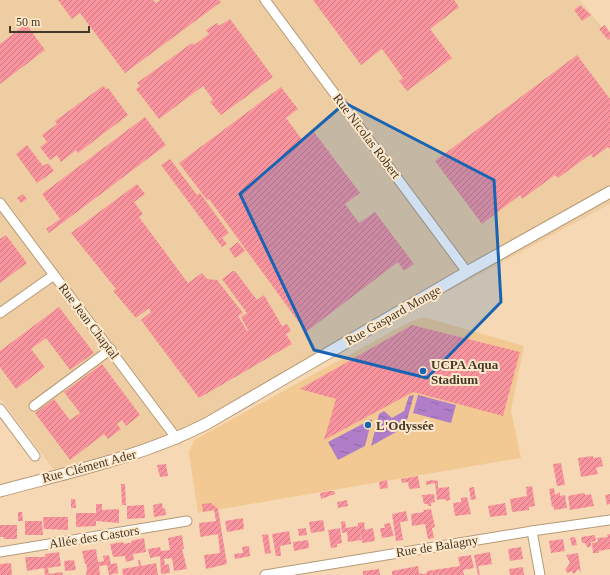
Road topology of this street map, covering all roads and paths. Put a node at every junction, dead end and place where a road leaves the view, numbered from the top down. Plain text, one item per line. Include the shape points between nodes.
1 (265, 0) edge
2 (610, 192) edge
3 (0, 203) edge
4 (467, 272) junction
5 (54, 275) junction
6 (0, 313) edge
7 (111, 349) junction
8 (34, 406) dead end
9 (0, 409) edge
10 (177, 439) junction
11 (35, 456) dead end
12 (0, 490) edge
13 (610, 520) edge
14 (187, 521) dead end
15 (532, 531) junction
16 (0, 552) edge
17 (265, 575) edge
18 (540, 575) edge

1 - 4 street, Rue Nicolas Robert
2 - 4 street, Rue Gaspard Monge
3 - 5 street, Rue Jean Chaptal
4 - 10 street, Rue Gaspard Monge
5 - 6 street
5 - 7 street, Rue Jean Chaptal
7 - 8 street
7 - 10 street, Rue Jean Chaptal
9 - 11 street
10 - 12 street, Rue Clément Ader via 135,454
13 - 15 street, Rue de Balagny
14 - 16 street, Allée des Castors
15 - 17 street, Rue de Balagny
15 - 18 street

